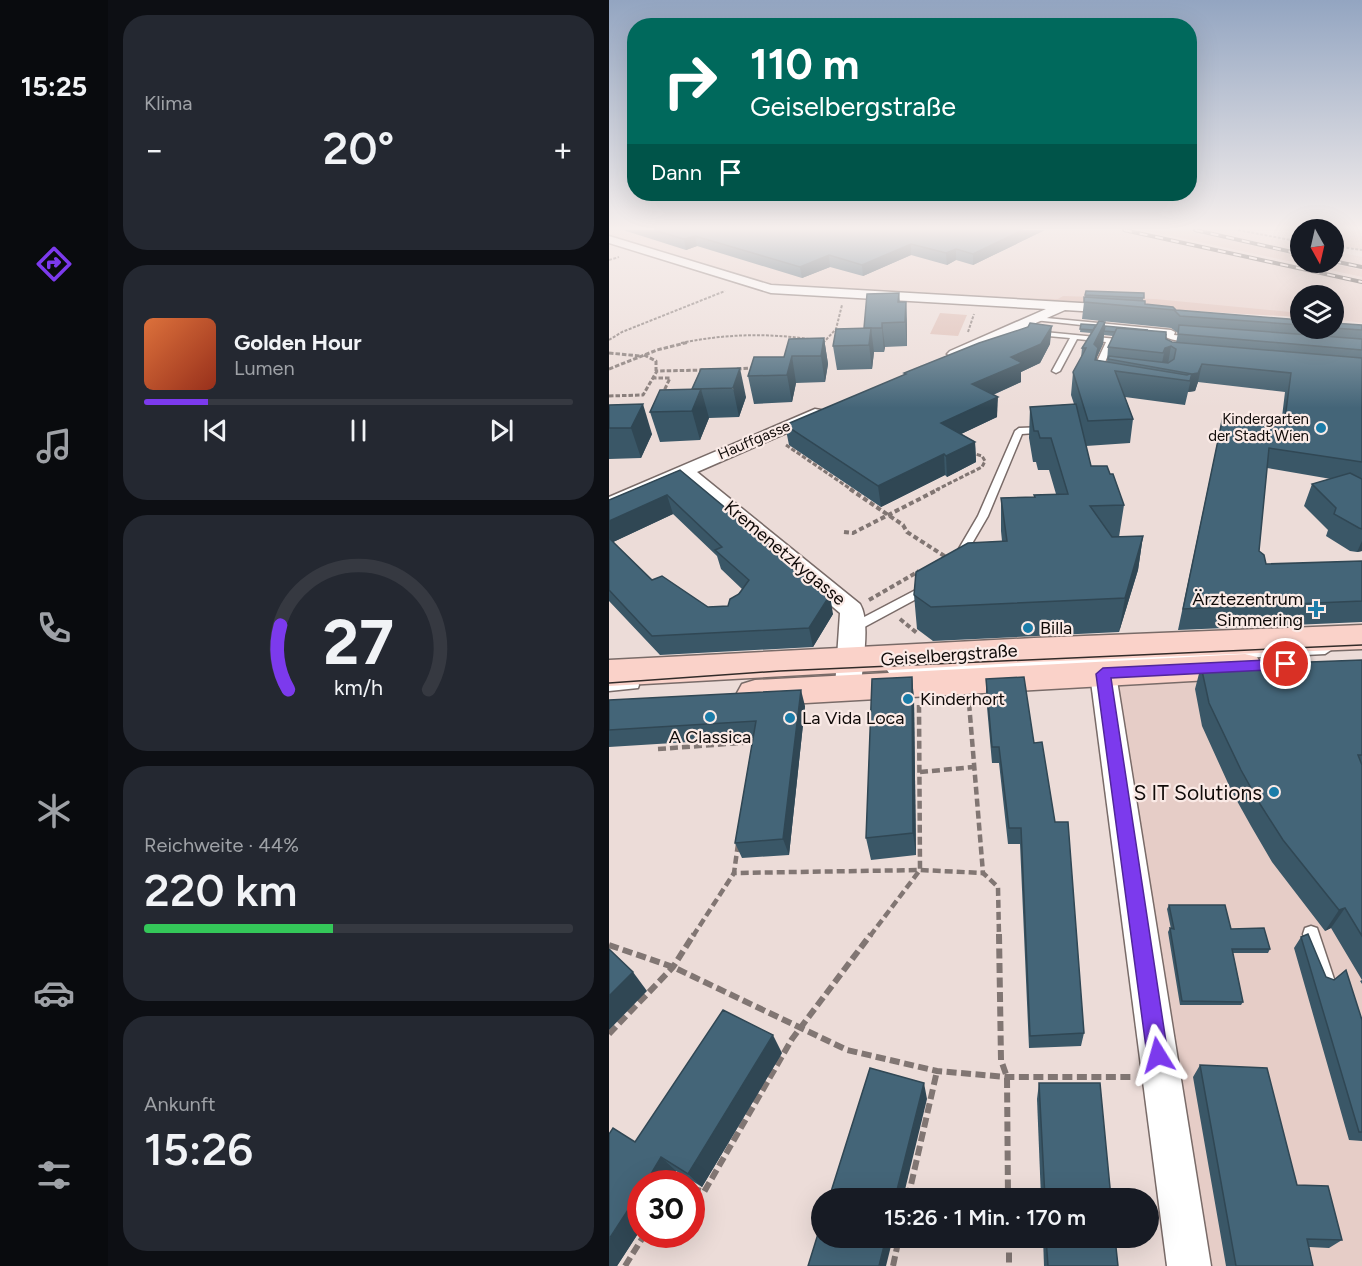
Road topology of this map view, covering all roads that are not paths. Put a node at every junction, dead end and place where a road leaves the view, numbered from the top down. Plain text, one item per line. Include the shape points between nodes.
1 (772, 289) edge
2 (1065, 306) junction
3 (1133, 310) edge
4 (1036, 319) junction
5 (1010, 330) junction
6 (1074, 337) junction
7 (1170, 337) junction
8 (1204, 339) edge
9 (1110, 340) junction
10 (1134, 343) edge
11 (1170, 346) edge
12 (943, 359) edge
13 (1113, 370) edge
14 (1056, 371) dead end
15 (831, 407) edge
16 (1049, 430) edge
17 (684, 471) junction
18 (609, 504) edge
19 (957, 561) edge
20 (940, 581) edge
21 (853, 619) junction
22 (1362, 637) edge
23 (1362, 649) edge
24 (1362, 660) edge
25 (609, 673) edge
26 (849, 674) junction
27 (1103, 674) junction
28 (609, 686) edge
29 (609, 701) edge
30 (1311, 934) edge
31 (1325, 980) edge
32 (1189, 1266) edge

1 - 2 street
2 - 3 street
2 - 4 street
4 - 5 street
4 - 7 lane via 1171,332
5 - 6 lane
5 - 12 street
6 - 9 lane
6 - 14 lane
7 - 8 lane
7 - 11 lane
9 - 10 lane
9 - 13 lane via 1098,368 1102,372
15 - 17 street, Hauffgasse
16 - 19 lane via 1019,431 983,516
17 - 18 street, Hauffgasse
17 - 21 street, Kremenetzkygasse
20 - 21 lane
21 - 26 street, Kremenetzkygasse
22 - 26 main road, Geiselbergstraße via 1034,650
23 - 26 lane
24 - 27 main road, Geiselbergstraße
25 - 26 main road, Geiselbergstraße
26 - 27 main road, Geiselbergstraße via 919,684
26 - 28 lane
26 - 29 main road, Geiselbergstraße
27 - 32 street
30 - 31 lane

